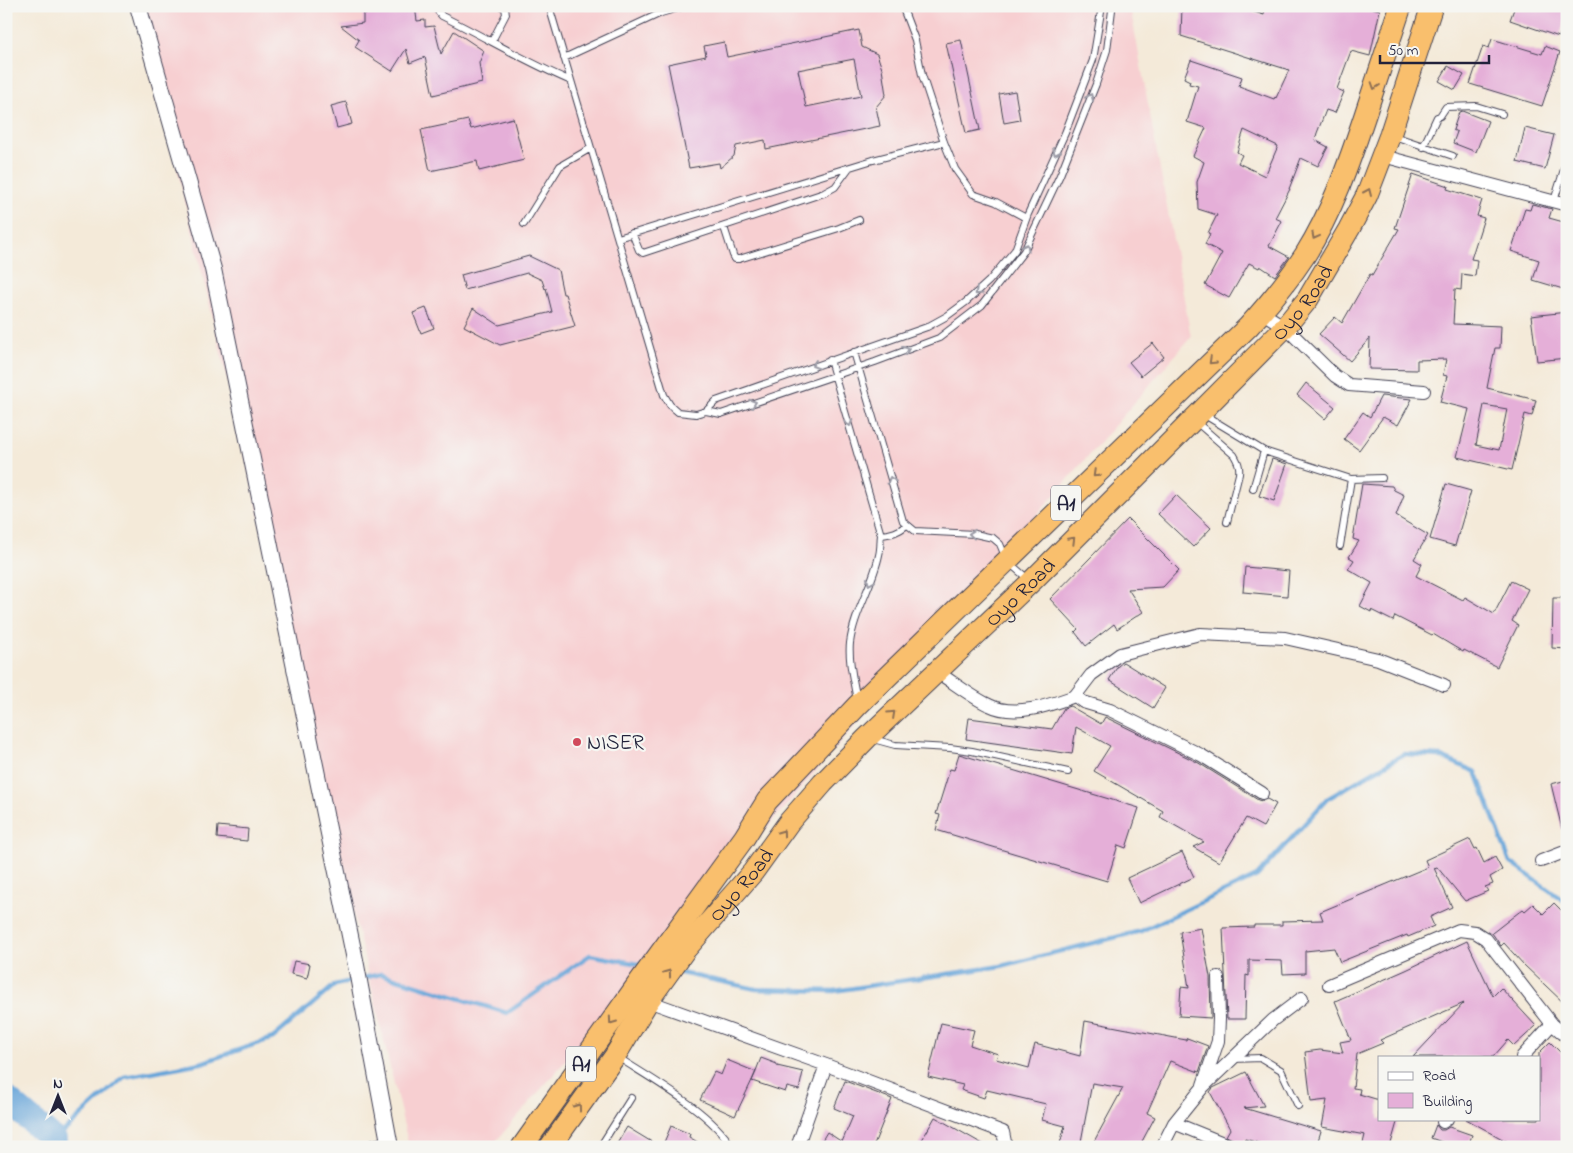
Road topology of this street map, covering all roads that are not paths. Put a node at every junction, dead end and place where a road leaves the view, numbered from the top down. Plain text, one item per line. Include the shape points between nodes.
1 (138, 6) edge
2 (436, 6) edge
3 (501, 6) edge
4 (549, 6) edge
5 (685, 6) edge
6 (902, 6) edge
7 (1102, 6) edge
8 (1111, 6) edge
9 (1402, 6) edge
10 (1432, 6) edge
11 (492, 41) junction
12 (564, 58) junction
13 (571, 81) junction
14 (1502, 114) dead end
15 (1390, 135) junction
16 (944, 142) junction
17 (1423, 147) junction
18 (591, 148) junction
19 (1383, 156) junction
20 (1452, 156) dead end
21 (1567, 160) edge
22 (849, 168) junction
23 (1554, 201) junction
24 (1567, 204) edge
25 (1026, 218) junction
26 (859, 220) dead end
27 (524, 224) dead end
28 (724, 227) junction
29 (632, 233) junction
30 (618, 238) junction
31 (1261, 312) junction
32 (1285, 327) junction
33 (854, 352) junction
34 (830, 360) junction
35 (859, 367) junction
36 (835, 375) junction
37 (1424, 391) dead end
38 (706, 411) junction
39 (1196, 416) junction
40 (1264, 451) junction
41 (1382, 478) dead end
42 (1351, 479) junction
43 (1253, 489) dead end
44 (1227, 522) dead end
45 (907, 526) junction
46 (881, 535) junction
47 (1340, 546) dead end
48 (1007, 561) junction
49 (1031, 582) junction
50 (937, 672) junction
51 (1444, 685) dead end
52 (1075, 696) junction
53 (858, 706) junction
54 (867, 738) junction
55 (1068, 772) dead end
56 (1262, 793) dead end
57 (1567, 851) edge
58 (1541, 861) dead end
59 (1218, 977) dead end
60 (1329, 986) dead end
61 (647, 993) junction
62 (1302, 998) dead end
63 (1552, 1024) junction
64 (1567, 1037) edge
65 (616, 1056) junction
66 (1523, 1056) edge
67 (1231, 1059) junction
68 (826, 1065) junction
69 (1203, 1087) junction
70 (631, 1098) dead end
71 (1298, 1106) dead end
72 (1174, 1123) junction
73 (390, 1143) edge
74 (358, 1147) edge
75 (522, 1147) edge
76 (550, 1147) edge
77 (600, 1147) edge
78 (732, 1147) edge
79 (797, 1147) edge
80 (1004, 1147) edge
81 (1162, 1147) edge
82 (1233, 1147) edge

1 - 73 street via 213,269
2 - 11 lane via 442,16
3 - 11 lane via 506,14
4 - 12 lane
5 - 12 lane
6 - 16 lane
7 -> 25 lane via 1093,60 1065,133
35 -> 8 lane via 939,338 982,305 1024,251 1060,175 1096,84 1107,50
9 -> 31 highway, Oyo Road / A1 via 1340,187 1306,254
10 - 15 highway, Oyo Road / A1
11 - 13 lane via 539,68
12 - 13 lane
13 - 18 lane
14 - 17 lane via 1476,106 1446,108 1437,117
15 - 17 lane
15 - 19 highway, Oyo Road / A1
16 - 22 lane
16 - 25 lane via 955,169 973,194
17 - 20 lane
18 - 27 lane via 560,166
18 - 30 lane
19 - 23 street
32 -> 19 highway, Oyo Road / A1 via 1308,299 1349,230
21 - 23 lane
22 - 28 lane via 835,187 824,194
22 - 29 lane
23 - 24 street
25 -> 33 lane via 1015,250 966,302 927,327
26 - 28 lane via 739,259 733,255
28 - 29 lane via 643,253
29 - 30 lane
30 - 38 lane via 664,395 678,412 696,414
31 - 32 street
31 -> 48 highway, Oyo Road / A1
32 - 37 street via 1335,376 1349,385
32 - 39 highway, Oyo Road / A1
33 - 34 lane
33 - 35 lane
34 - 36 lane
34 -> 38 lane via 716,401
35 - 36 lane
45 -> 35 lane
38 -> 36 lane via 721,414
36 -> 46 lane
39 - 40 lane
39 - 44 lane via 1234,455 1240,468
49 -> 39 highway, Oyo Road / A1
40 - 42 lane
40 - 43 lane
41 - 42 lane
42 - 47 lane
45 - 46 lane via 899,532
48 -> 45 lane via 1000,544 993,538 915,530
46 -> 53 lane via 880,554 853,627 850,644 849,659
48 - 49 lane
48 - 53 highway, Oyo Road / A1
49 - 50 highway, Oyo Road / A1
50 - 52 street via 990,706 1015,711 1043,707
54 -> 50 highway, Oyo Road / A1
51 - 52 street via 1378,659 1285,638 1200,634 1120,654 1091,674
52 - 56 street via 1201,756
53 - 61 highway, Oyo Road / A1 via 767,801 658,957
54 - 55 lane via 895,745 972,751
61 -> 54 highway, Oyo Road / A1 via 753,872 823,782
57 - 58 street
59 - 69 street via 1218,1041
60 - 63 street via 1459,930 1475,932 1486,939
61 - 65 highway, Oyo Road / A1
61 - 68 street
61 -> 75 highway, Oyo Road / A1
62 - 67 street
63 - 64 street
63 - 66 street
76 -> 65 highway, Oyo Road / A1
65 - 78 lane via 691,1106 716,1126
67 - 69 street
67 - 71 lane via 1261,1058 1281,1070
68 - 79 street
68 - 80 street via 1003,1132
69 - 72 street
70 - 77 lane
72 - 81 street
72 - 82 street
73 - 74 lane

